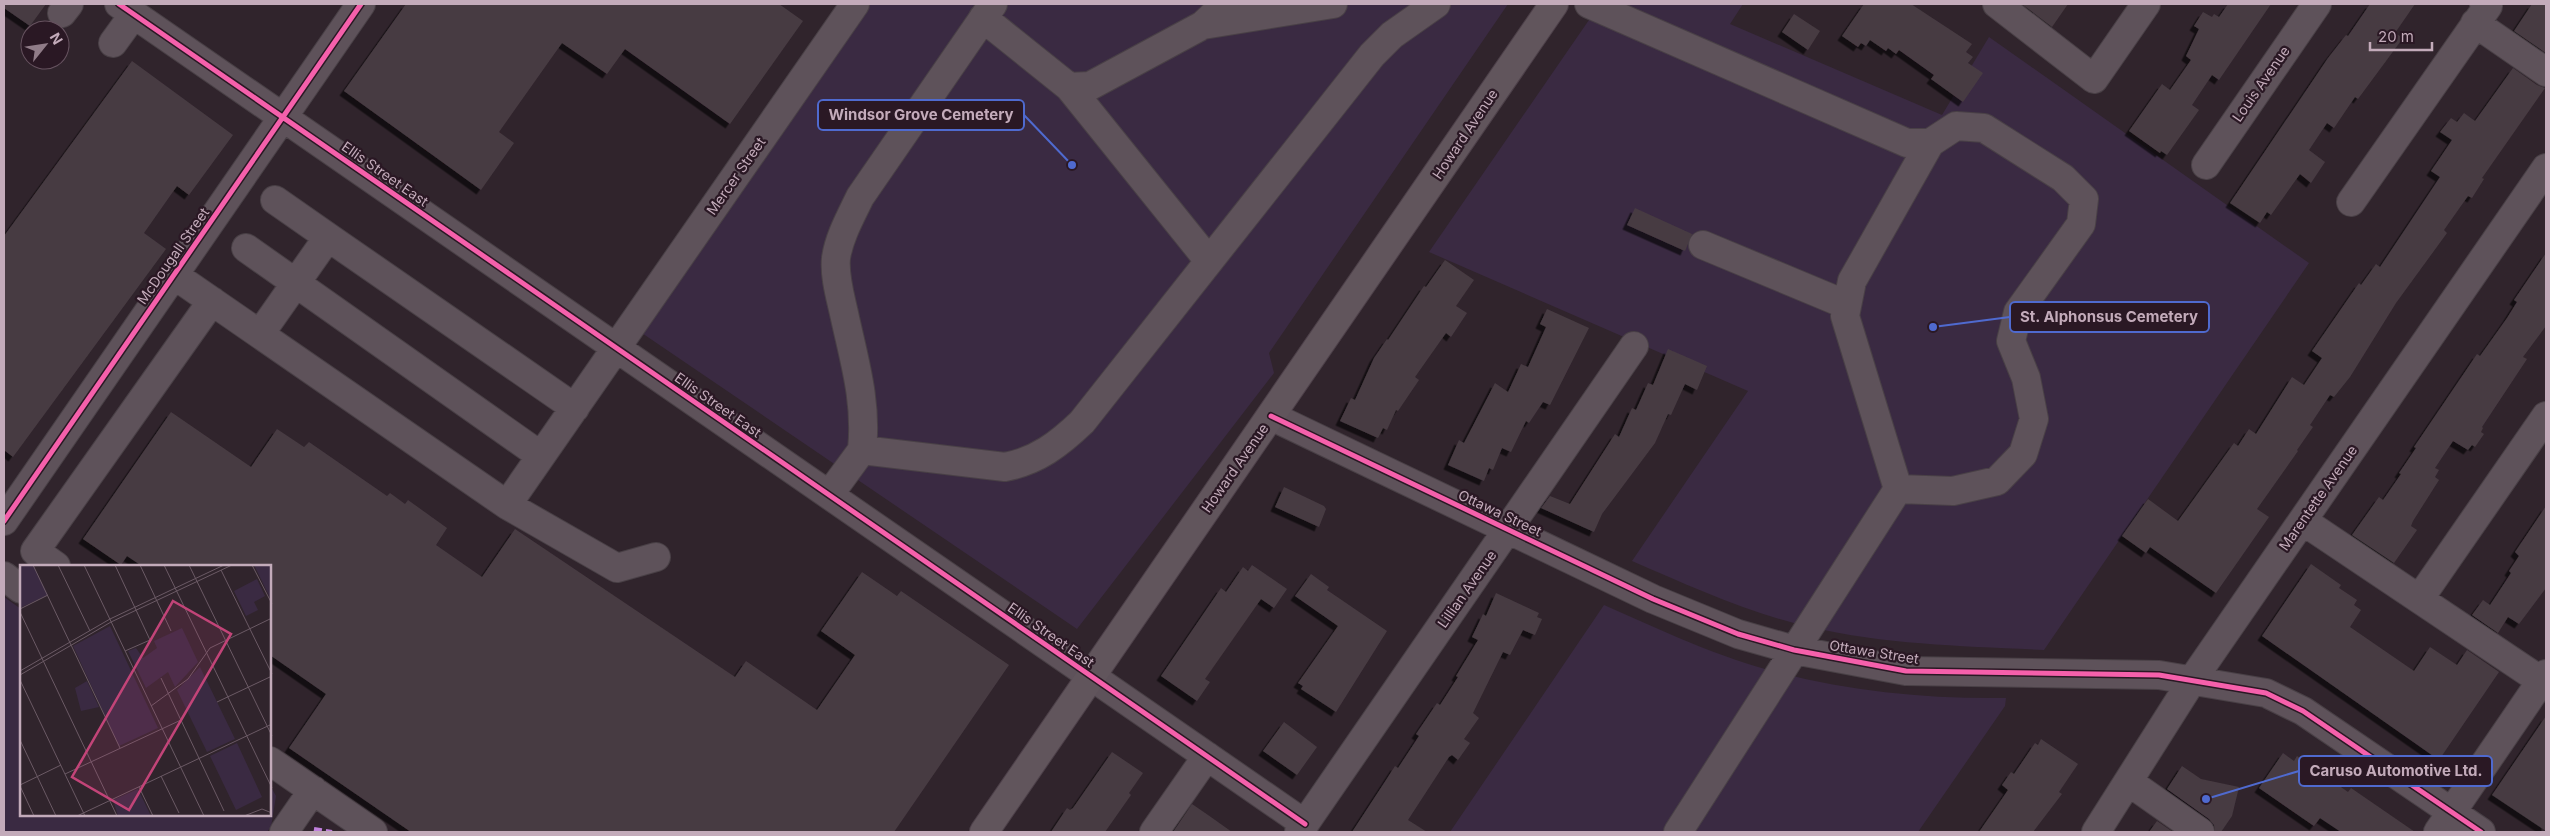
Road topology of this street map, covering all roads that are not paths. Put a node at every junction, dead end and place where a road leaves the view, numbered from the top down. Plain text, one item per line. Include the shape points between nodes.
1 (855, 4) edge
2 (1225, 4) edge
3 (1334, 4) edge
4 (1436, 4) edge
5 (1554, 4) edge
6 (1589, 4) edge
7 (1997, 4) edge
8 (2146, 4) edge
9 (2317, 4) edge
10 (355, 6) edge
11 (127, 9) edge
12 (988, 11) edge
13 (2480, 14) edge
14 (1204, 25) junction
15 (113, 43) dead end
16 (2546, 72) edge
17 (1070, 87) junction
18 (283, 117) junction
19 (1930, 143) junction
20 (2206, 165) dead end
21 (2546, 168) edge
22 (275, 200) dead end
23 (2351, 202) dead end
24 (328, 237) junction
25 (1704, 245) dead end
26 (246, 248) dead end
27 (1209, 261) junction
28 (174, 275) junction
29 (296, 283) junction
30 (212, 301) junction
31 (1847, 305) junction
32 (260, 334) junction
33 (1634, 346) dead end
34 (618, 349) junction
35 (575, 408) junction
36 (1271, 416) junction
37 (2546, 416) edge
38 (862, 450) junction
39 (541, 456) junction
40 (43, 464) junction
41 (79, 488) junction
42 (1898, 489) junction
43 (829, 495) junction
44 (508, 505) junction
45 (4, 521) edge
46 (2302, 521) junction
47 (1508, 529) junction
48 (656, 557) dead end
49 (55, 565) edge
50 (4, 576) edge
51 (20, 588) edge
52 (2420, 598) junction
53 (1794, 650) junction
54 (1090, 675) junction
55 (2193, 679) junction
56 (2545, 679) edge
57 (1207, 756) junction
58 (271, 762) edge
59 (2129, 782) junction
60 (313, 790) junction
61 (2445, 822) edge
62 (1302, 828) edge
63 (284, 832) edge
64 (373, 832) edge
65 (984, 832) edge
66 (1154, 832) edge
67 (1678, 832) edge
68 (2096, 832) edge
69 (2200, 832) edge
70 (2481, 832) edge

1 - 34 street, Mercer Street
2 - 14 street
3 - 14 street
4 - 27 street via 1372,55
5 - 36 main road, Howard Avenue
6 - 19 street via 1907,143
7 - 8 street via 2094,79
9 - 20 street, Louis Avenue
10 - 18 street, McDougall Street via 310,57
11 - 15 street
11 - 18 street, Ellis Street East
12 - 17 street
12 - 38 street via 860,197 836,257 838,286 860,383 865,421
13 - 16 street
13 - 23 street
14 - 17 street via 1090,86
17 - 27 street
18 - 28 street, McDougall Street
18 - 34 street, Ellis Street East
19 - 31 street via 1852,281
19 - 42 street via 1956,126 1984,128 2063,178 2084,199 2081,224 2018,312 2011,341 2026,378 2034,419 2023,454 1997,481 1953,491
21 - 46 street, Marentette Avenue
22 - 24 street
24 - 29 street
24 - 35 street
25 - 31 street
26 - 29 street
27 - 38 street via 1082,422 1043,454 1026,463 1005,467
28 - 30 street
28 - 40 street, McDougall Street
29 - 32 street
29 - 39 street
30 - 32 street
30 - 41 street
31 - 42 street via 1845,316
32 - 44 street
33 - 47 street, Lillian Avenue
34 - 35 street, Mercer Street
34 - 43 street, Ellis Street East
35 - 39 street, Mercer Street
36 - 47 street, Ottawa Street
36 - 54 main road, Howard Avenue
37 - 52 street
38 - 43 street
39 - 44 street, Mercer Street
40 - 41 street
40 - 45 street, McDougall Street
41 - 49 street via 35,551
42 - 53 street
43 - 54 street, Ellis Street East
44 - 48 street via 617,568
46 - 52 street
46 - 55 street, Marentette Avenue
47 - 53 street, Ottawa Street via 1653,599 1738,634
47 - 62 street, Lillian Avenue
50 - 51 street
52 - 56 street
53 - 55 street, Ottawa Street via 1906,671 2159,674
53 - 67 street
54 - 57 street, Ellis Street East
54 - 65 main road, Howard Avenue
55 - 59 street, Marentette Avenue
55 - 61 street, Ottawa Street via 2266,692 2303,711
56 - 61 street
57 - 62 street, Ellis Street East
57 - 66 street
58 - 60 street
59 - 68 street, Marentette Avenue
59 - 69 street
60 - 63 street
60 - 64 street
61 - 70 street, Ottawa Street

